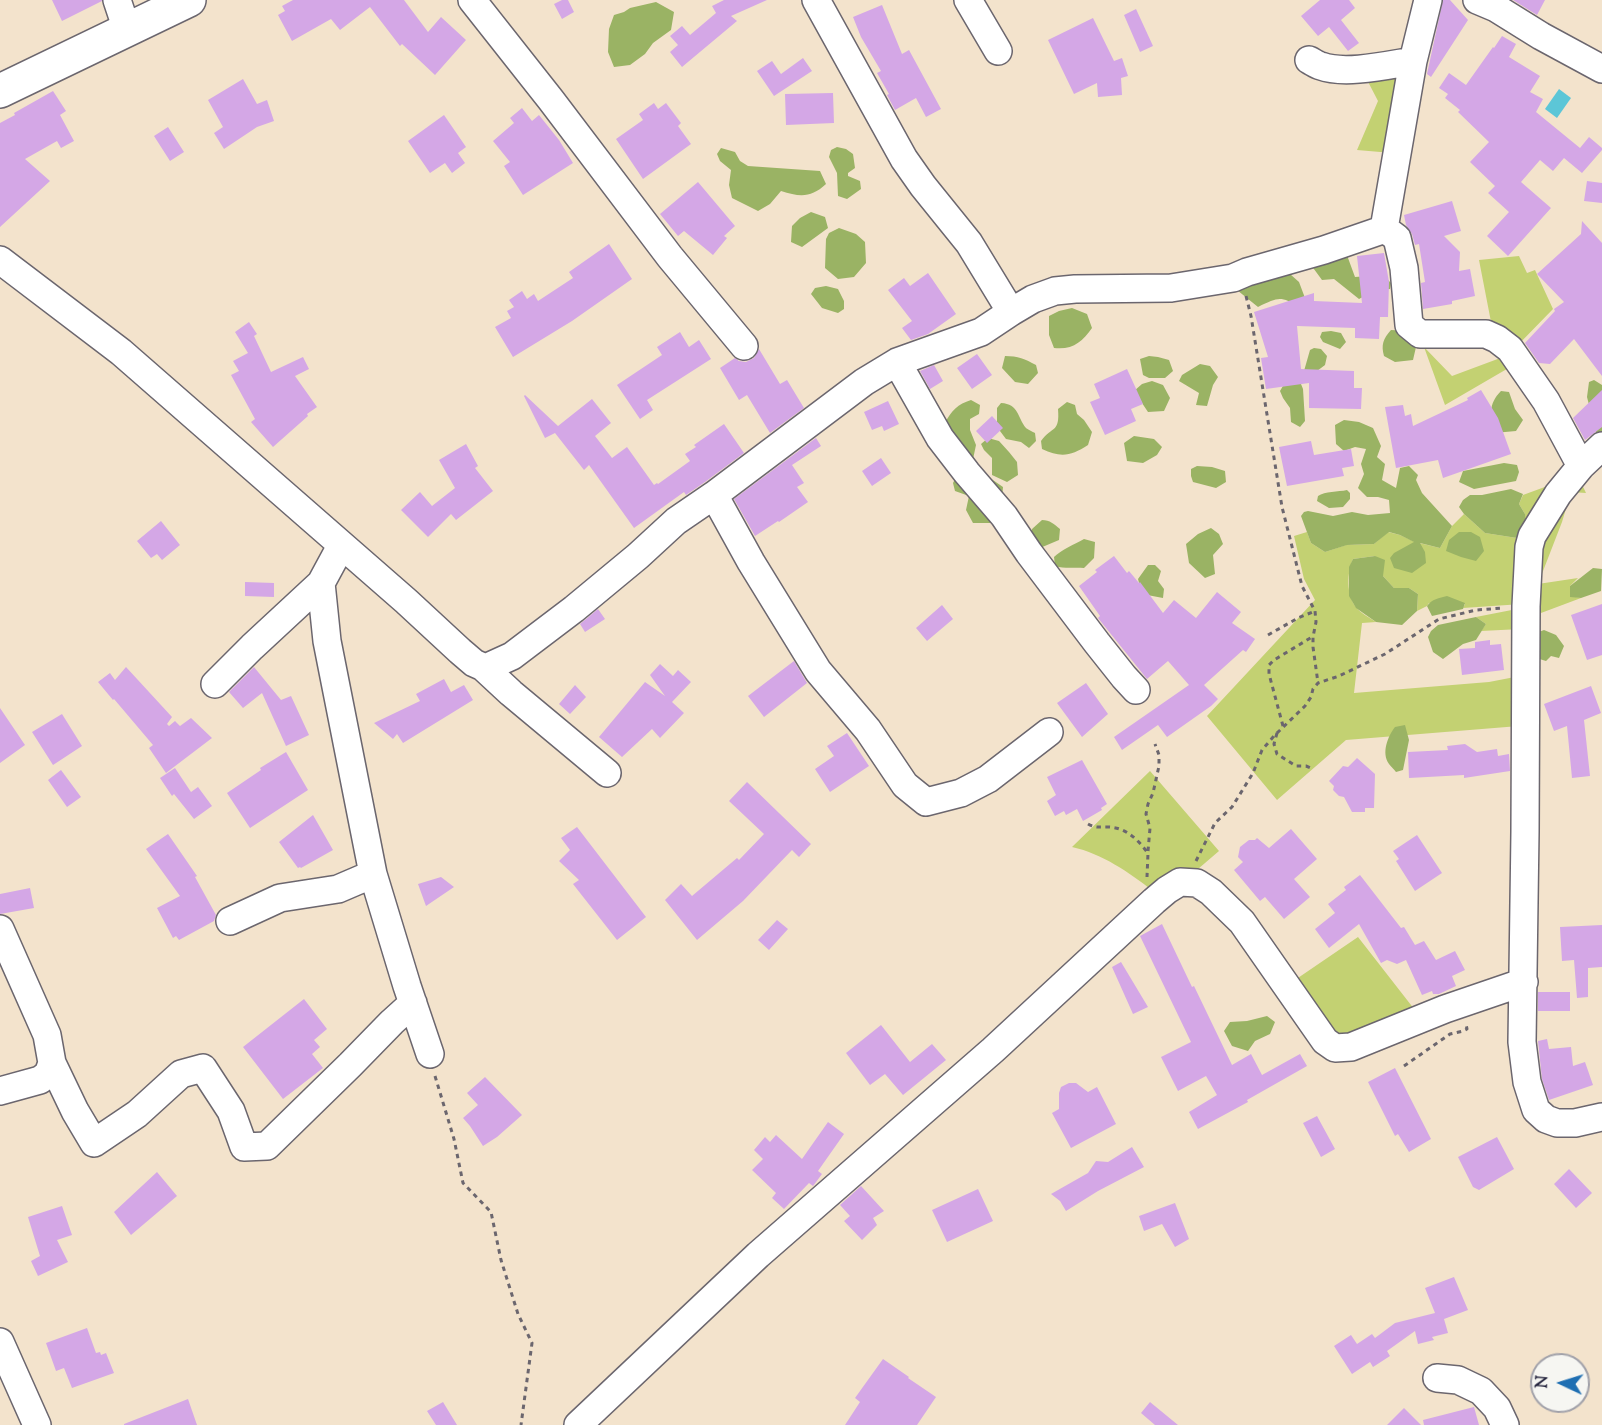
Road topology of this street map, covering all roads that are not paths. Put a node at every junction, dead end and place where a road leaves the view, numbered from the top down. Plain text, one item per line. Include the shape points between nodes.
1 (189, 0) edge
2 (472, 0) edge
3 (816, 0) edge
4 (968, 0) edge
5 (1428, 0) edge
6 (1477, 0) edge
7 (122, 15) edge
8 (998, 51) dead end
9 (1309, 60) dead end
10 (1413, 61) junction
11 (1602, 69) edge
12 (0, 91) edge
13 (1385, 229) junction
14 (0, 260) edge
15 (1011, 312) junction
16 (744, 346) dead end
17 (897, 362) junction
18 (1602, 446) edge
19 (1581, 466) junction
20 (714, 495) junction
21 (341, 546) junction
22 (321, 583) junction
23 (483, 667) junction
24 (215, 684) dead end
25 (1136, 690) dead end
26 (1050, 732) dead end
27 (608, 773) dead end
28 (373, 874) junction
29 (230, 921) dead end
30 (0, 929) edge
31 (1524, 982) junction
32 (413, 1003) junction
33 (430, 1054) road end
34 (52, 1063) junction
35 (0, 1091) edge
36 (1602, 1117) edge
37 (0, 1342) edge
38 (1437, 1378) dead end
39 (37, 1425) edge
40 (578, 1425) edge
41 (1505, 1425) edge

1 - 7 main road
2 - 16 street via 670,257
3 - 15 street via 904,159 969,243
4 - 8 street
5 - 10 street
6 - 11 street
7 - 12 main road
9 - 10 street via 1337,70
10 - 13 street
13 - 15 street via 1233,278 1171,288 1055,291
13 - 19 street via 1397,238 1411,328 1430,335 1486,334 1510,349 1546,401
14 - 21 street via 121,352
15 - 17 street via 981,332
17 - 20 street via 864,382
17 - 25 street via 940,438
18 - 19 street
19 - 31 street via 1532,536 1528,558
20 - 23 street via 676,521 620,572 512,656
20 - 26 street via 818,671 868,730 905,785 926,802 961,793 988,779
21 - 22 street
21 - 23 street
22 - 24 street
22 - 28 street via 327,641
23 - 27 street
28 - 29 street via 338,889 280,898
28 - 32 street
30 - 34 street via 46,1035
31 - 36 street via 1522,1042 1527,1082 1536,1110 1557,1123
31 - 40 street via 1351,1047 1335,1048 1325,1041 1242,922 1211,892 1197,884 1180,882 758,1255
32 - 33 street
32 - 34 street via 267,1146 244,1147 231,1112 204,1068 182,1074 137,1114 94,1143
34 - 35 street via 48,1074 40,1080
37 - 39 street
38 - 41 street via 1458,1380 1481,1391 1497,1408

